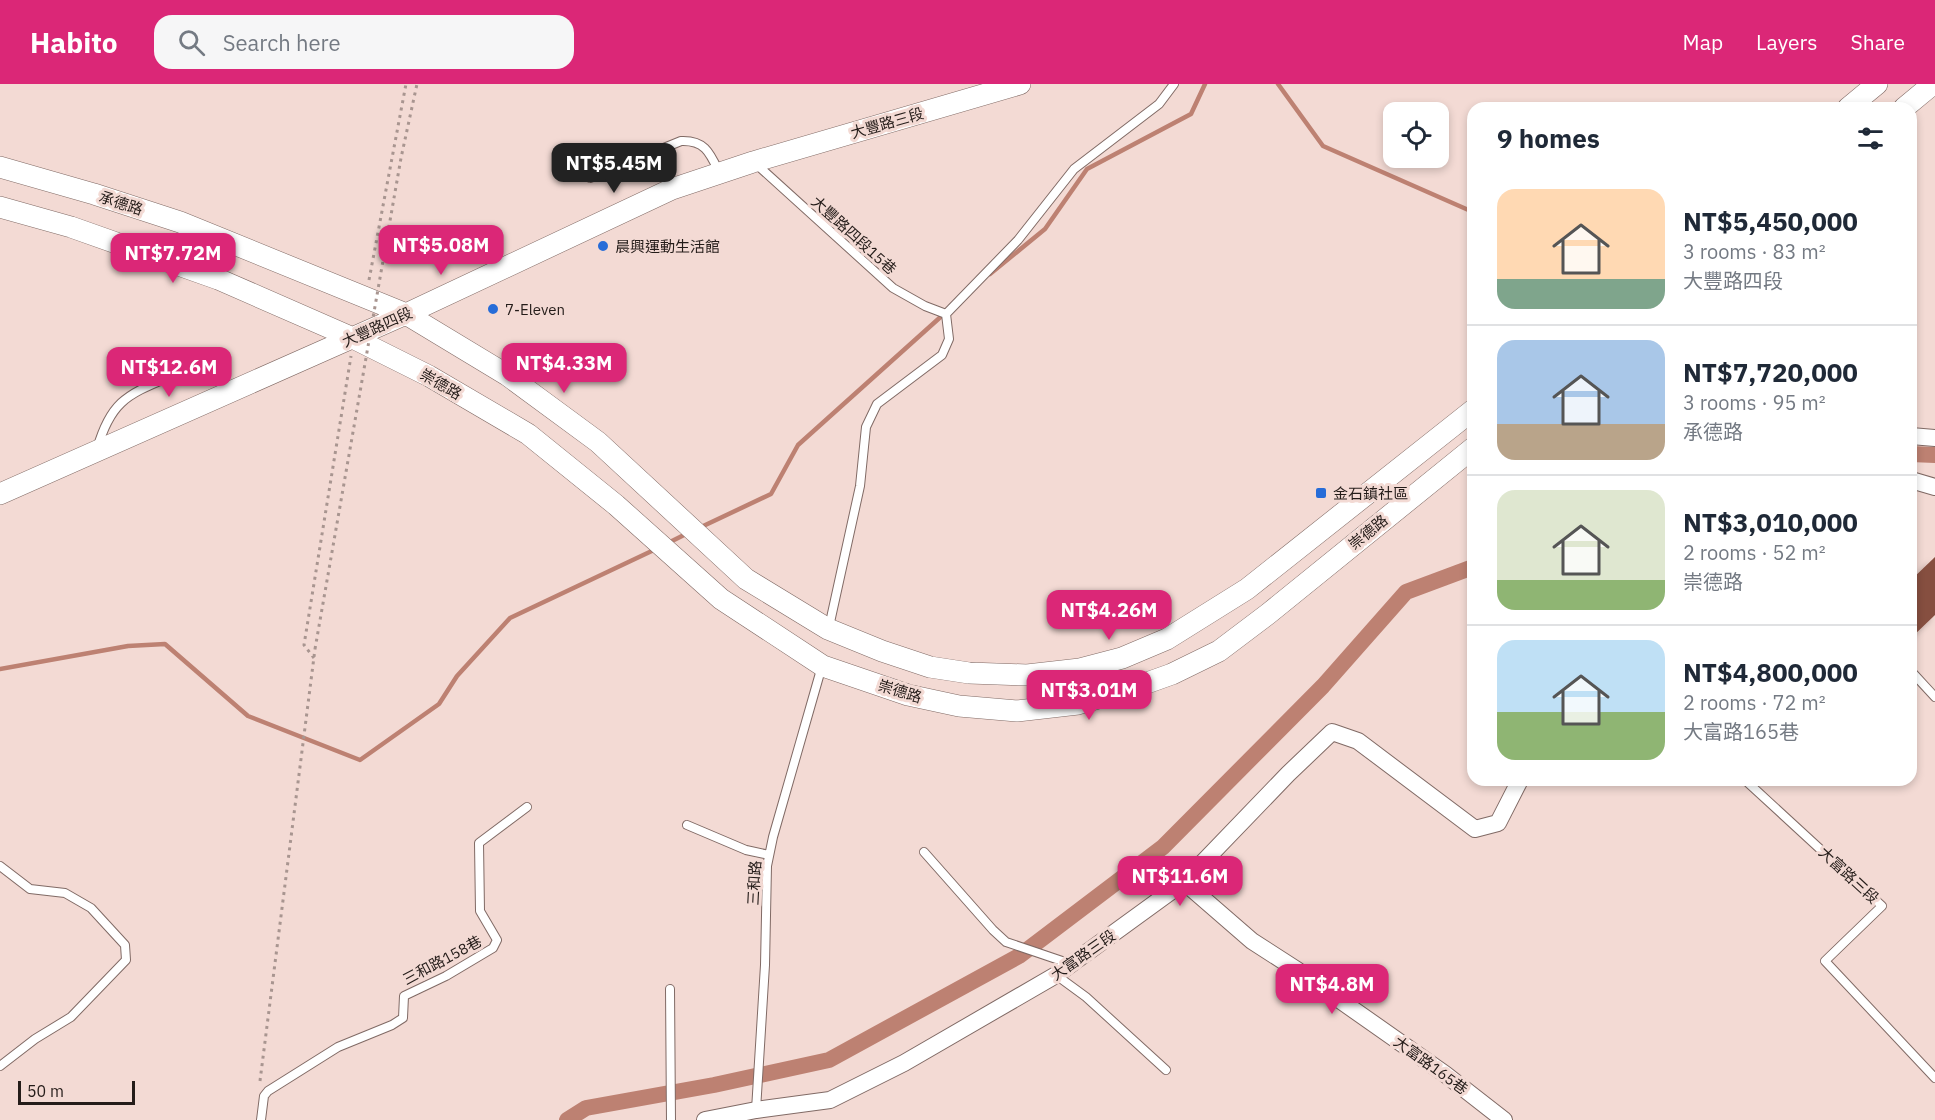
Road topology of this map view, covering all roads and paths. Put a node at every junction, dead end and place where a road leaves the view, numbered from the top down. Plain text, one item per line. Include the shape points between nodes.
1 (406, 84) edge
2 (417, 84) edge
3 (1020, 84) edge
4 (1174, 84) edge
5 (1877, 84) edge
6 (1933, 84) edge
7 (1855, 102) edge
8 (1911, 102) edge
9 (753, 162) junction
10 (0, 167) edge
11 (719, 173) junction
12 (590, 178) dead end
13 (0, 207) edge
14 (365, 297) junction
15 (406, 314) junction
16 (946, 314) junction
17 (353, 338) junction
18 (167, 378) dead end
19 (1467, 415) edge
20 (1917, 436) edge
21 (1935, 438) edge
22 (96, 452) junction
23 (1467, 453) edge
24 (1917, 482) edge
25 (1935, 487) edge
26 (0, 494) edge
27 (828, 629) junction
28 (314, 658) junction
29 (823, 666) junction
30 (1917, 678) edge
31 (1935, 697) edge
32 (1517, 786) edge
33 (1752, 786) edge
34 (526, 807) dead end
35 (687, 825) dead end
36 (924, 852) dead end
37 (769, 855) junction
38 (0, 866) edge
39 (1184, 882) junction
40 (1062, 966) junction
41 (670, 989) dead end
42 (0, 1066) edge
43 (1166, 1070) dead end
44 (1935, 1078) edge
45 (260, 1084) dead end
46 (756, 1110) junction
47 (261, 1120) edge
48 (671, 1120) edge
49 (705, 1120) edge
50 (1504, 1120) edge

1 - 14 path
2 - 28 path, bridge
3 - 9 street, 大豐路三段
4 - 16 lane via 1159,104 1074,169 1018,240
5 - 7 street
6 - 8 street
9 - 11 street, 大豐路四段
9 - 16 lane, 大豐路四段15巷 via 893,288
10 - 14 street, 承德路 via 180,222
11 - 12 lane via 709,151 693,140 681,141
11 - 15 street, 大豐路四段 via 672,189
13 - 17 street via 218,279
14 - 15 street, 承德路
15 - 17 street, 大豐路四段
15 - 27 street, 崇德路 via 507,375 598,442 746,579
16 - 27 lane via 949,339 942,355 877,404 866,427 860,486
17 - 22 street, 大豐路四段
17 - 28 path via 304,645
17 - 29 street, 崇德路 via 429,376 528,434 616,505 721,599
18 - 22 lane via 139,389 119,405 104,426
19 - 27 street, 崇德路 via 1246,589 1167,639 1122,658 1080,669 1026,675 969,673 930,668
20 - 21 street
22 - 26 street, 大豐路四段
23 - 29 street, 崇德路 via 1219,651 1130,689 1078,704 1017,711 959,706 908,695
24 - 25 street
28 - 45 path
29 - 37 lane, 三和路
30 - 31 lane
32 - 39 street, 大富路三段 via 1498,823 1475,829 1358,741 1332,732
33 - 44 lane, 大富路三段 via 1882,906 1825,961
34 - 47 lane, 三和路158巷 via 479,843 480,911 497,940 493,948 404,996 403,1018 392,1025 338,1047 268,1091
35 - 37 lane via 746,850
36 - 40 lane via 1006,942 1042,954
37 - 46 lane, 三和路
38 - 42 lane via 30,889 65,893 91,908 125,945 126,960 71,1017
39 - 40 street, 大富路三段
39 - 50 street, 大富路165巷 via 1252,941 1445,1074
40 - 43 lane via 1086,997
40 - 46 street, 大富路三段 via 904,1063 830,1100
41 - 48 lane
46 - 49 street, 大富路三段

